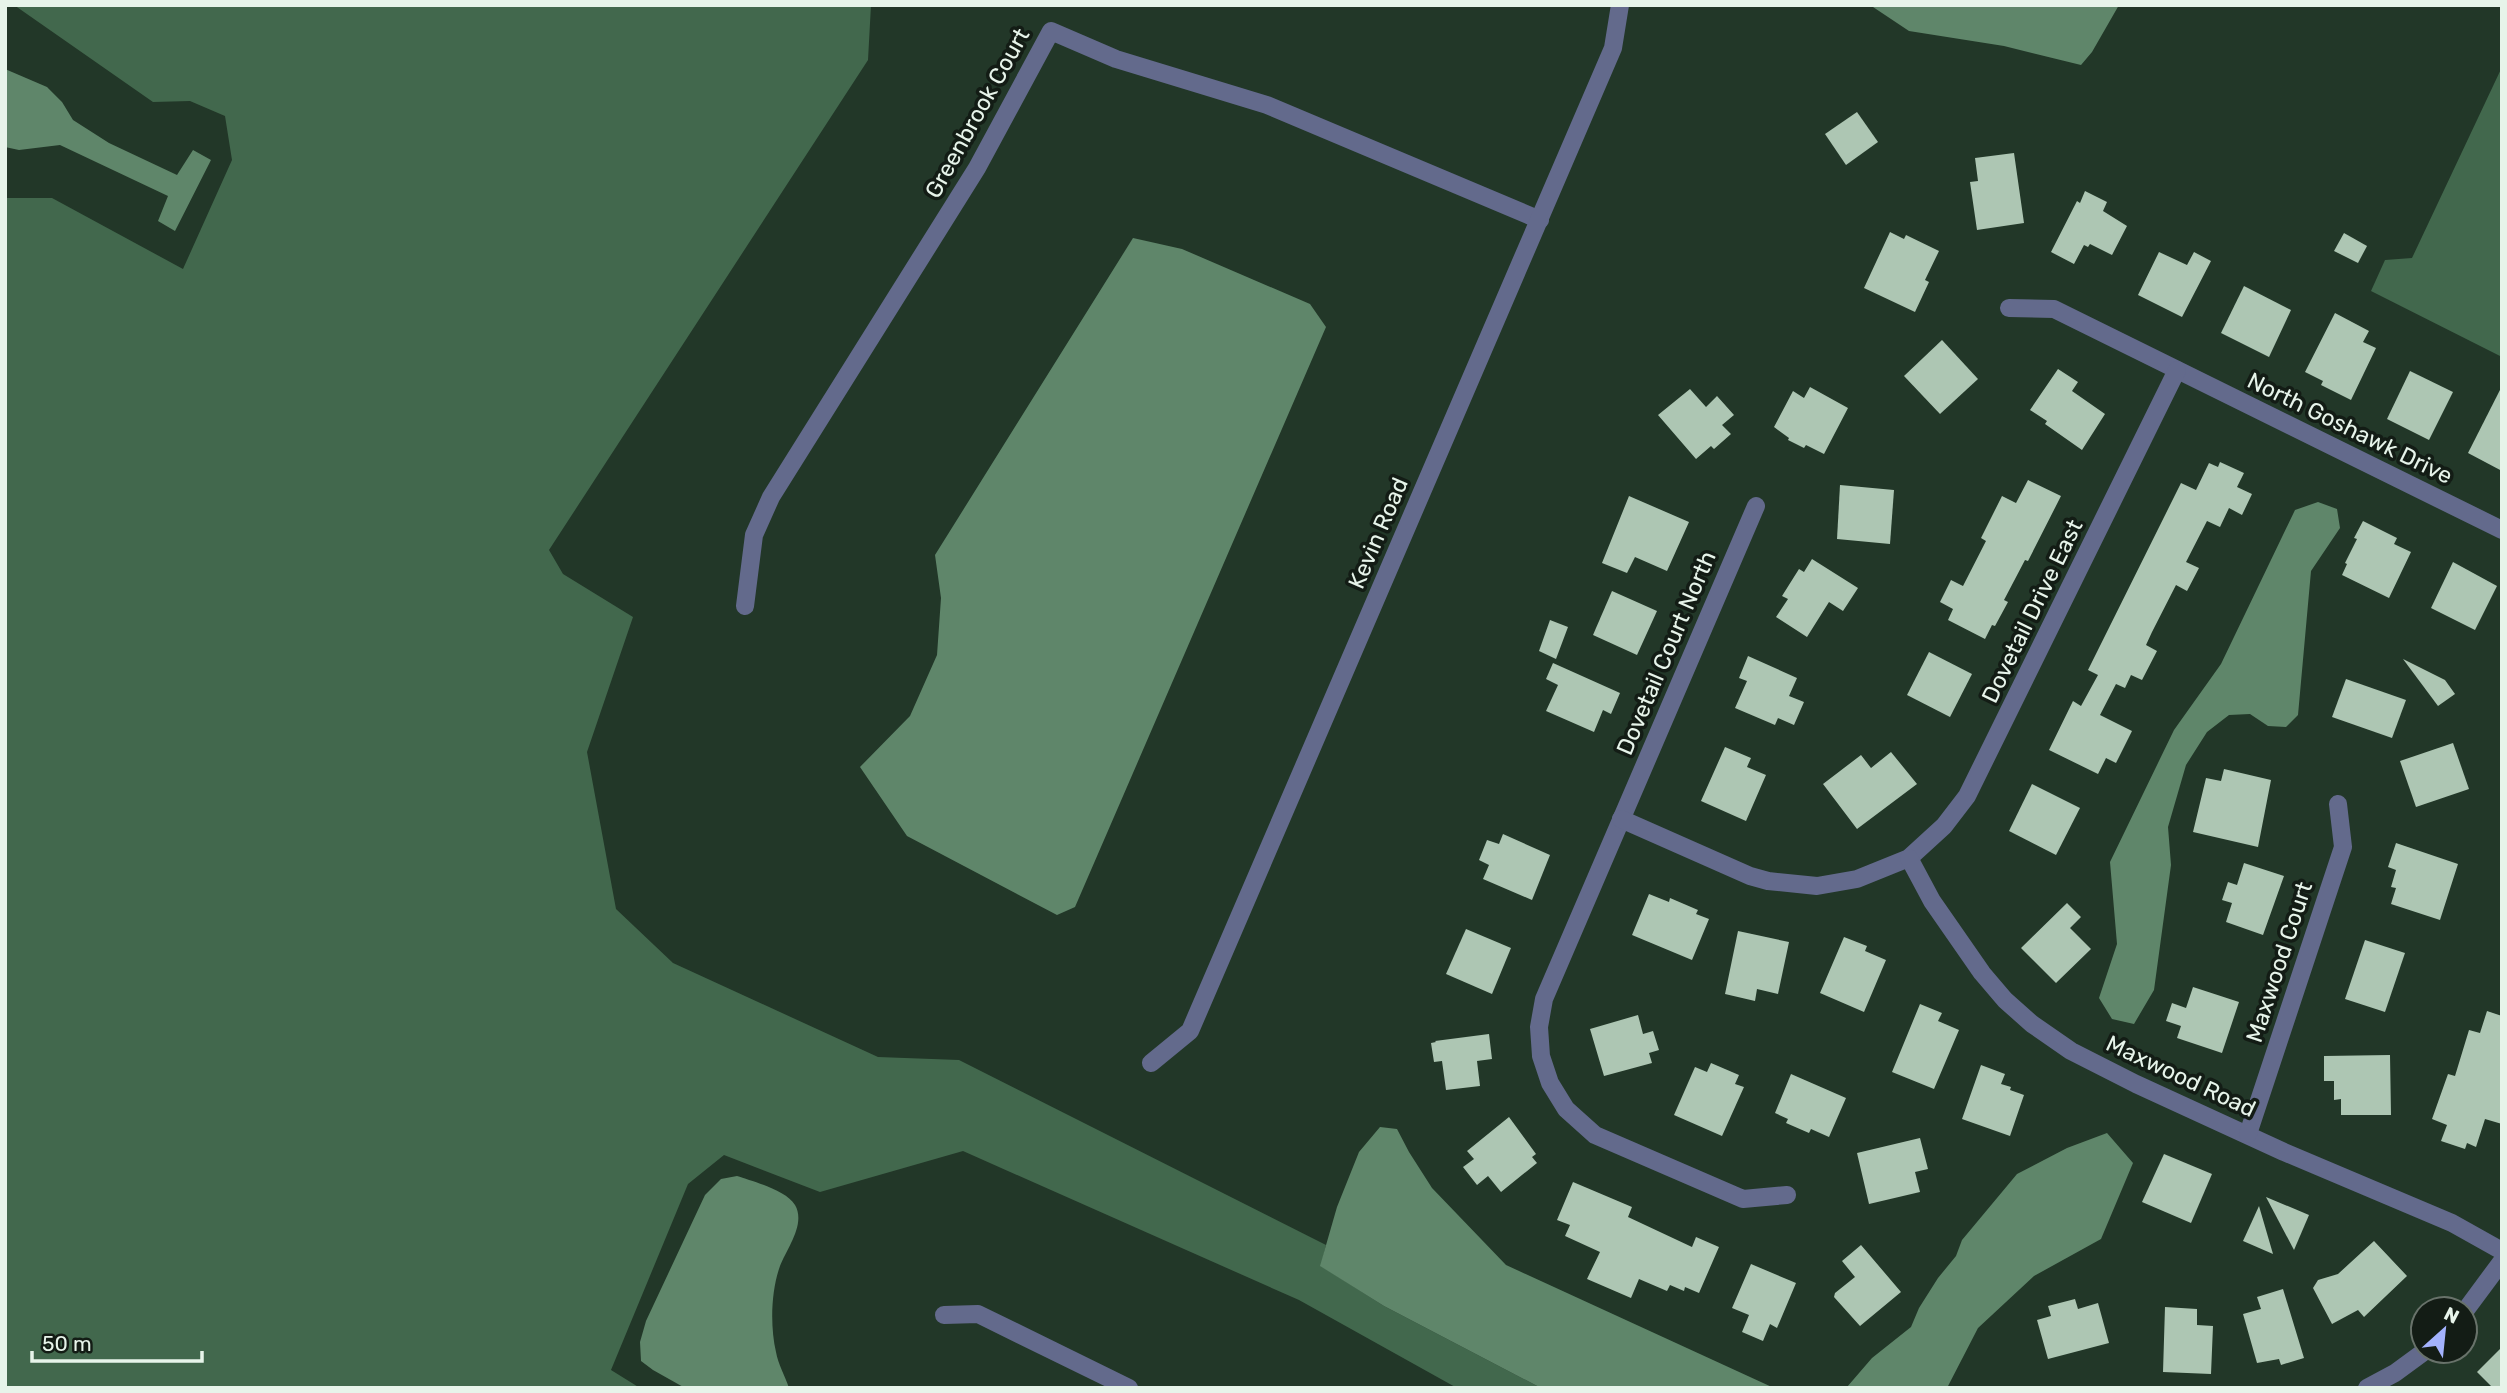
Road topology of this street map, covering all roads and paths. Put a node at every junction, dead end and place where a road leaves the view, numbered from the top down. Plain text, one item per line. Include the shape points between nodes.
1 (1620, 5) edge
2 (1539, 220) junction
3 (2009, 309) dead end
4 (2178, 370) junction
5 (1756, 506) dead end
6 (2502, 530) edge
7 (745, 606) dead end
8 (2338, 804) dead end
9 (1621, 819) junction
10 (1909, 858) junction
11 (1151, 1063) dead end
12 (2248, 1134) junction
13 (1787, 1195) dead end
14 (2502, 1251) edge
15 (2502, 1261) edge
16 (2477, 1295) edge
17 (944, 1315) dead end
18 (2409, 1363) edge
19 (1129, 1388) edge
20 (2367, 1388) edge

1 - 2 street, Kevin Road via 1613,48
2 - 7 street, Greenbrook Court via 1267,106 1116,59 1051,31 977,169 771,497 754,535
2 - 11 street, Kevin Road via 1190,1031
3 - 4 street, North Goshawk Drive via 2054,309
4 - 6 street, North Goshawk Drive
4 - 10 street, Dovetail Drive East via 1967,796 1944,826
5 - 9 street, Dovetail Court North
8 - 12 street, Maxwood Court via 2343,847
9 - 10 street via 1768,881 1817,886 1857,879
9 - 13 street, Dovetail Court North via 1544,999 1539,1037 1550,1083 1566,1109 1595,1135 1744,1199
10 - 12 street, Maxwood Road via 1960,944 2005,1000 2032,1024 2082,1057
12 - 14 street, Maxwood Road via 2452,1223
15 - 16 street
17 - 19 street via 978,1314
18 - 20 street

